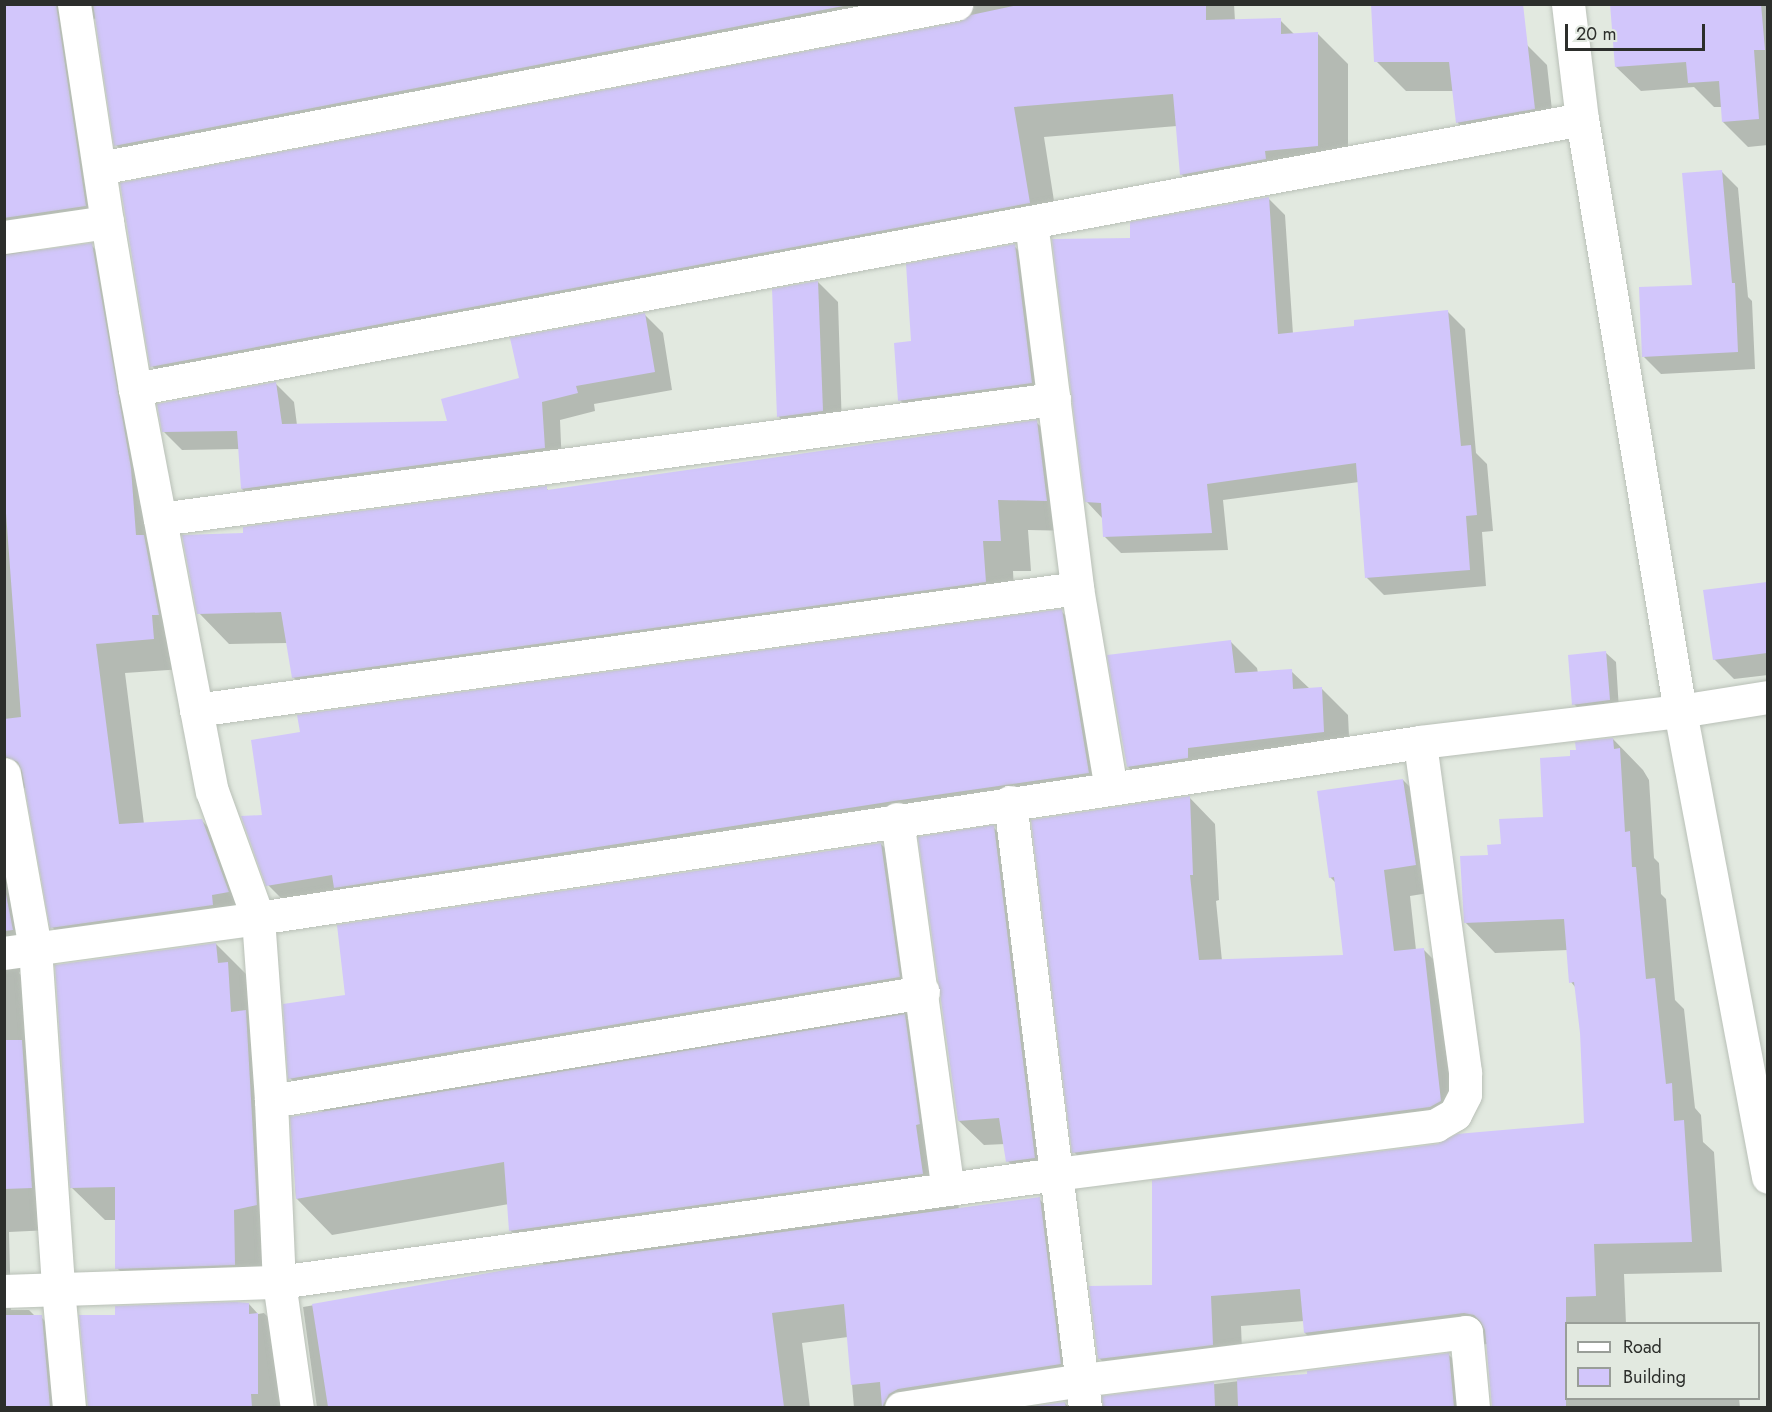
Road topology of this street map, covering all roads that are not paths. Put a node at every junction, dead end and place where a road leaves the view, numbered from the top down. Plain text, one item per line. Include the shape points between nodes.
1 (74, 4) edge
2 (956, 4) edge
3 (1568, 4) edge
4 (1582, 119) junction
5 (100, 168) junction
6 (107, 222) junction
7 (1031, 222) junction
8 (4, 237) edge
9 (135, 389) junction
10 (1054, 399) junction
11 (160, 519) junction
12 (1077, 588) junction
13 (1767, 697) edge
14 (196, 710) junction
15 (1680, 711) junction
16 (1420, 742) junction
17 (4, 774) edge
18 (1111, 788) junction
19 (1010, 802) junction
20 (897, 819) junction
21 (258, 918) junction
22 (20, 951) edge
23 (923, 992) junction
24 (271, 1101) junction
25 (1056, 1174) junction
26 (1767, 1177) edge
27 (948, 1189) junction
28 (279, 1282) junction
29 (58, 1289) junction
30 (4, 1291) edge
31 (1083, 1394) edge
32 (69, 1407) edge
33 (297, 1407) edge
34 (901, 1407) edge
35 (1473, 1407) edge

1 - 5 street
2 - 5 street
3 - 4 street
4 - 7 street
4 - 15 street
5 - 6 street
6 - 8 street
6 - 9 street
7 - 9 street
7 - 10 street
9 - 11 street
10 - 11 street
10 - 12 street
11 - 14 street
12 - 14 street
12 - 18 street
13 - 15 street
14 - 21 street via 212,790
15 - 16 street
15 - 26 street
16 - 18 street
16 - 25 street via 1465,1072 1465,1094 1455,1114 1436,1125
17 - 22 street
18 - 19 street
19 - 20 street
19 - 25 street
20 - 21 street
20 - 23 street
21 - 22 street
21 - 24 street
22 - 29 street
23 - 24 street
23 - 27 street
24 - 28 street
25 - 27 street
25 - 31 street
27 - 28 street
28 - 29 street
28 - 33 street
29 - 30 street
29 - 32 street
31 - 34 street
31 - 35 street via 1466,1332

